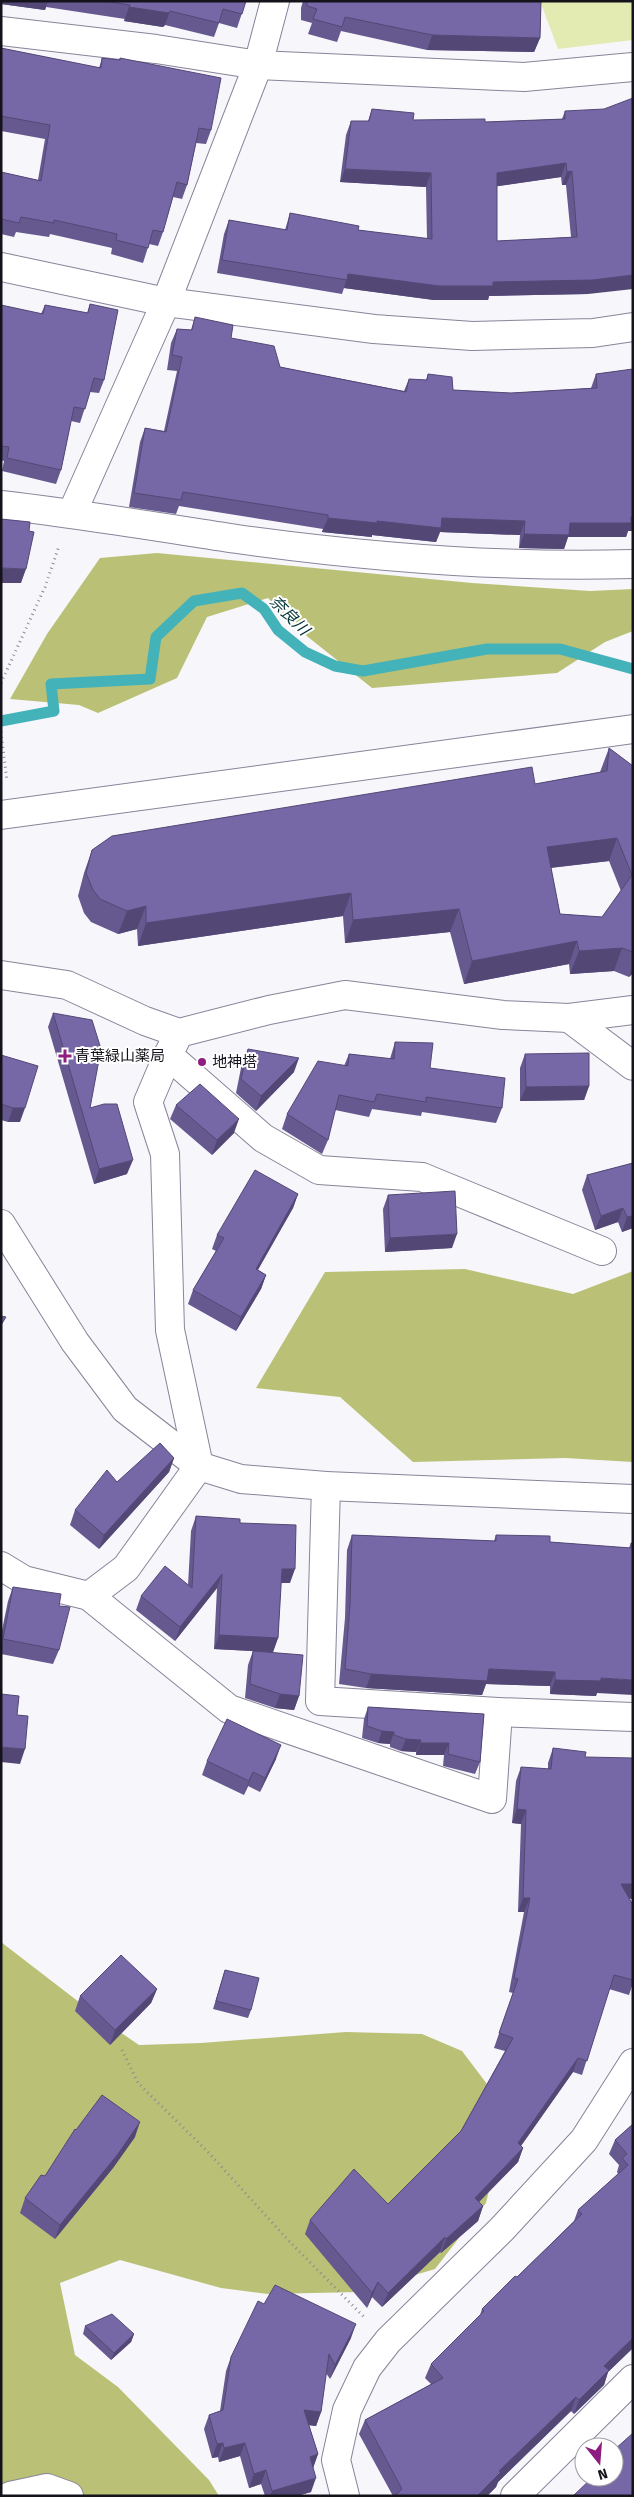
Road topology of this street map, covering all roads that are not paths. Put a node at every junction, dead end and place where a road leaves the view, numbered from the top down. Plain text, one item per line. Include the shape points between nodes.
1 (275, 1) edge
2 (1, 31) edge
3 (258, 65) junction
4 (633, 67) edge
5 (1, 268) edge
6 (166, 302) junction
7 (633, 327) edge
8 (1, 505) edge
9 (72, 513) junction
10 (633, 564) edge
11 (633, 729) edge
12 (6, 815) edge
13 (1, 975) edge
14 (633, 1010) edge
15 (569, 1018) junction
16 (174, 1044) junction
17 (633, 1066) edge
18 (1, 1224) edge
19 (602, 1251) dead end
20 (199, 1466) junction
21 (326, 1486) junction
22 (633, 1499) edge
23 (1, 1566) edge
24 (89, 1596) junction
25 (498, 1712) junction
26 (633, 1716) edge
27 (633, 2063) edge
28 (633, 2379) edge
29 (10, 2496) edge
30 (69, 2496) edge
31 (345, 2496) edge
32 (515, 2496) edge

1 - 3 street
2 - 3 street
3 - 4 street via 524,77
3 - 6 street
5 - 6 street
6 - 7 street via 374,329 472,336 593,333
6 - 9 street
8 - 9 street
9 - 10 street via 238,539 422,559
11 - 12 street
13 - 16 street via 68,985 145,1021
14 - 15 street
15 - 16 street via 503,1015 345,995 269,1010
15 - 17 street
16 - 19 street via 263,1138 319,1170 422,1177
16 - 20 street via 148,1102 165,1154 170,1330
18 - 20 street via 75,1342 126,1409
20 - 21 street via 241,1478
20 - 24 street via 126,1568
21 - 22 street
21 - 25 street via 320,1701
23 - 24 street via 24,1580
24 - 25 street via 229,1709 492,1799
25 - 26 street
27 - 31 street via 584,2140 502,2229 388,2342 367,2368 347,2410 336,2460
28 - 32 street
29 - 30 street via 47,2488

